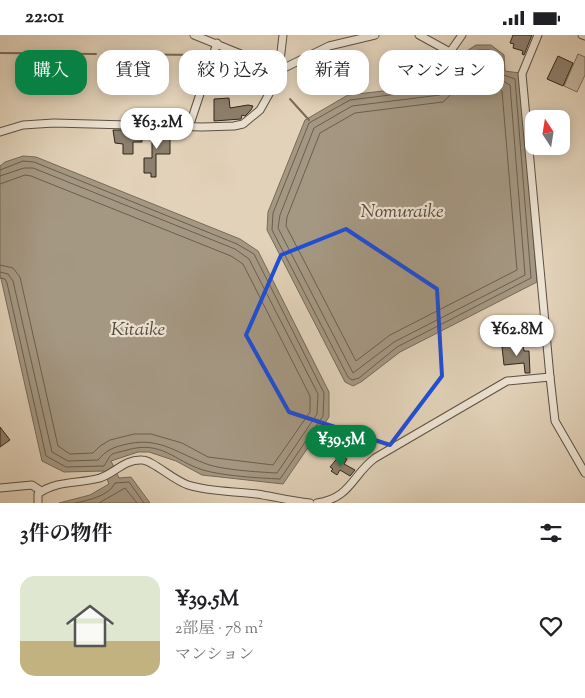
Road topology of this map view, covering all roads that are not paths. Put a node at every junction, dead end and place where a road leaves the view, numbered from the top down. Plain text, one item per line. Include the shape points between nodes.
1 (283, 35) edge
2 (375, 35) edge
3 (419, 35) edge
4 (462, 35) edge
5 (538, 35) edge
6 (199, 36) edge
7 (217, 43) junction
8 (233, 50) edge
9 (282, 50) edge
10 (287, 67) edge
11 (268, 95) edge
12 (189, 127) junction
13 (0, 132) edge
14 (550, 377) junction
15 (585, 473) edge
16 (0, 488) edge
17 (41, 491) junction
18 (38, 503) edge
19 (310, 503) edge
20 (317, 503) edge

1 - 9 street
2 - 10 street via 329,46
3 - 4 street via 450,52
5 - 14 street via 522,74
6 - 7 street
7 - 8 street
7 - 12 street
11 - 12 street via 260,110 243,124
12 - 13 street via 54,123 23,125
14 - 15 street via 555,421
14 - 20 street via 507,381 375,458 364,466 349,489
16 - 17 street via 32,485
17 - 18 street
17 - 19 street via 58,484 103,477 129,461 148,461 166,475 198,488

